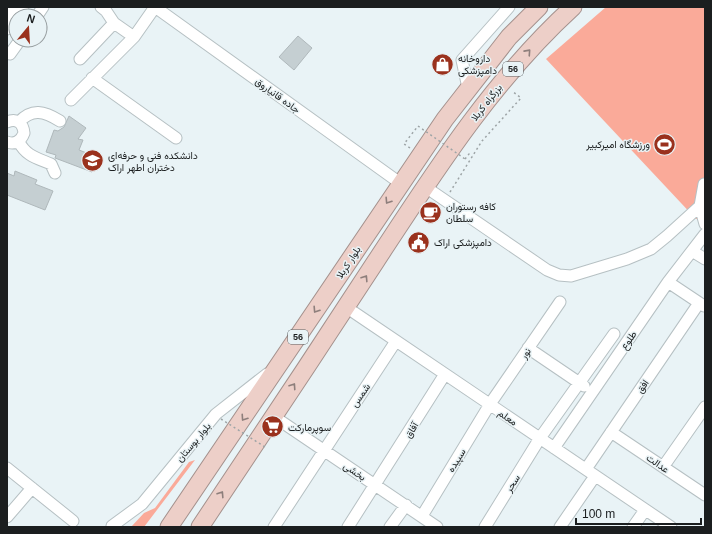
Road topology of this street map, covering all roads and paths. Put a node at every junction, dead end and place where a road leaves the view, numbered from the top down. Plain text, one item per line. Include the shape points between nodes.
1 (12, 7) edge
2 (101, 7) edge
3 (155, 7) edge
4 (510, 7) edge
5 (539, 7) edge
6 (573, 7) edge
7 (7, 14) edge
8 (525, 20) junction
9 (114, 23) junction
10 (134, 37) junction
11 (14, 48) edge
12 (10, 54) dead end
13 (80, 59) dead end
14 (92, 78) junction
15 (502, 82) junction
16 (468, 88) junction
17 (71, 100) dead end
18 (60, 121) dead end
19 (7, 122) edge
20 (19, 122) junction
21 (176, 138) dead end
22 (7, 142) edge
23 (19, 142) junction
24 (404, 144) dead end
25 (472, 156) junction
26 (55, 173) dead end
27 (400, 183) junction
28 (704, 184) dead end
29 (424, 186) junction
30 (450, 192) dead end
31 (700, 206) junction
32 (705, 224) edge
33 (705, 234) edge
34 (692, 251) junction
35 (705, 259) edge
36 (668, 282) junction
37 (560, 302) dead end
38 (702, 305) edge
39 (346, 307) junction
40 (614, 334) dead end
41 (396, 341) junction
42 (528, 348) junction
43 (281, 364) junction
44 (446, 374) junction
45 (579, 382) junction
46 (592, 391) junction
47 (490, 404) junction
48 (705, 407) edge
49 (273, 416) junction
50 (221, 419) dead end
51 (611, 432) junction
52 (540, 438) junction
53 (265, 447) dead end
54 (554, 448) junction
55 (323, 449) junction
56 (663, 467) junction
57 (7, 468) edge
58 (590, 473) junction
59 (376, 485) junction
60 (32, 488) junction
61 (705, 495) edge
62 (406, 506) junction
63 (645, 510) junction
64 (422, 516) junction
65 (7, 517) edge
66 (73, 521) dead end
67 (110, 527) edge
68 (169, 527) edge
69 (200, 527) edge
70 (274, 527) edge
71 (348, 527) edge
72 (390, 527) edge
73 (437, 527) edge
74 (485, 527) edge
75 (560, 527) edge
76 (633, 527) edge
77 (671, 527) edge

1 - 7 street
2 - 9 street
3 - 10 street
3 - 27 street, جاده قانیاروق
4 - 8 street
4 - 16 street via 462,60
5 - 8 highway, بلوار کربلا / 56
15 -> 6 highway, بزرگراه کربلا / 56
8 - 16 highway, بلوار کربلا / 56
9 - 10 street
9 - 13 street
10 - 14 street
11 - 12 street
14 - 17 street
14 - 21 street
15 - 25 path via 521,98
15 - 29 highway, بزرگراه کربلا / 56
16 - 27 highway, بلوار کربلا / 56
18 - 20 street via 47,113 34,112
19 - 20 street
20 - 23 street via 24,128 24,133
22 - 23 street
23 - 26 street via 28,155 51,164
24 - 25 path, bridge via 418,126 465,159 469,154
25 - 30 path
27 -> 43 highway, بلوار کربلا / 56
28 - 31 street
29 - 31 street via 554,274 567,277 627,259 651,248
39 -> 29 highway, 56
31 - 32 street
33 - 34 street, طلوع
34 - 35 street
34 - 36 street, طلوع
36 - 38 street
36 - 46 street, طلوع
37 - 42 street, نور
38 - 51 street, افق
39 - 41 street, معلم
49 -> 39 highway, 56
40 - 45 street, سحر
41 - 44 street, معلم
41 - 55 street, شمس
42 - 45 street
42 - 47 street, نور
43 - 67 street, بلوار بوستان via 216,414 142,504
43 -> 68 highway, بلوار کربلا / 56
44 - 47 street, معلم
44 - 59 street, آفاق
45 - 46 street
45 - 52 street, سحر
46 - 54 street, طلوع
47 - 52 street, معلم
47 - 64 street, سپیده
48 - 56 street
49 - 55 street, بخشی
69 -> 49 highway, 56
50 - 53 path, bridge
51 - 56 street, عدالت
51 - 58 street, افق
52 - 54 street, معلم
52 - 74 street, سحر
54 - 58 street, معلم
55 - 59 street, بخشی
55 - 70 street, شمس
56 - 61 street, عدالت
57 - 60 street
58 - 63 street, معلم
58 - 75 street, افق
59 - 62 street, بخشی
59 - 71 street, آفاق
60 - 65 street
60 - 66 street
62 - 64 street, بخشی
62 - 72 street
63 - 76 street
63 - 77 street, معلم
64 - 73 street, بخشی

